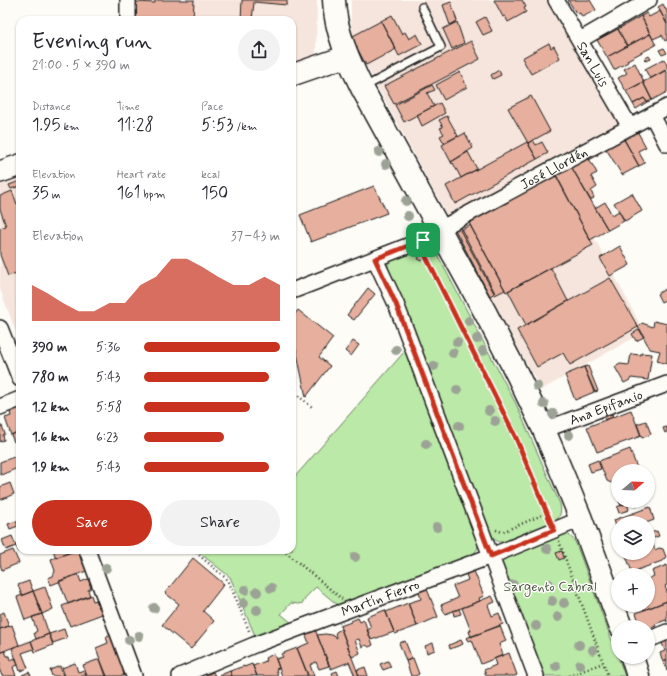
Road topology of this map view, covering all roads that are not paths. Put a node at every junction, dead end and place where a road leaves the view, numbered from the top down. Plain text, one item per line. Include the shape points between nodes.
1 (128, 0) edge
2 (334, 0) edge
3 (556, 0) edge
4 (649, 0) edge
5 (422, 7) dead end
6 (128, 16) edge
7 (580, 40) junction
8 (347, 56) junction
9 (296, 74) edge
10 (362, 88) junction
11 (667, 107) edge
12 (652, 115) junction
13 (630, 127) junction
14 (667, 144) edge
15 (16, 166) edge
16 (0, 172) edge
17 (431, 235) junction
18 (375, 259) junction
19 (296, 289) edge
20 (0, 328) edge
21 (16, 369) edge
22 (667, 384) edge
23 (16, 401) edge
24 (0, 407) edge
25 (544, 430) junction
26 (581, 519) junction
27 (88, 554) edge
28 (491, 556) junction
29 (617, 620) edge
30 (667, 632) edge
31 (655, 637) edge
32 (634, 664) edge
33 (134, 676) edge
34 (180, 676) edge
35 (536, 676) edge
36 (638, 676) edge

1 - 6 street
2 - 8 main road via 339,31
3 - 7 street, San Luis
4 - 7 street
5 - 10 lane via 441,47
7 - 13 street, San Luis
8 - 9 street
8 - 10 main road
10 - 17 main road
11 - 12 street, José Llordén
12 - 13 street, José Llordén
12 - 14 street
13 - 17 street, José Llordén
15 - 16 street
17 - 18 street, José Llordén
17 - 25 main road via 485,312
18 - 19 street, José Llordén
18 - 28 street via 396,304
20 - 21 street
22 - 25 street, Ana Epifanio
23 - 24 street
25 - 26 main road
26 - 28 street, Martín Fierro
26 - 29 main road
27 - 33 street
28 - 34 street, Martín Fierro via 254,645
28 - 35 street
30 - 31 street
32 - 36 main road

